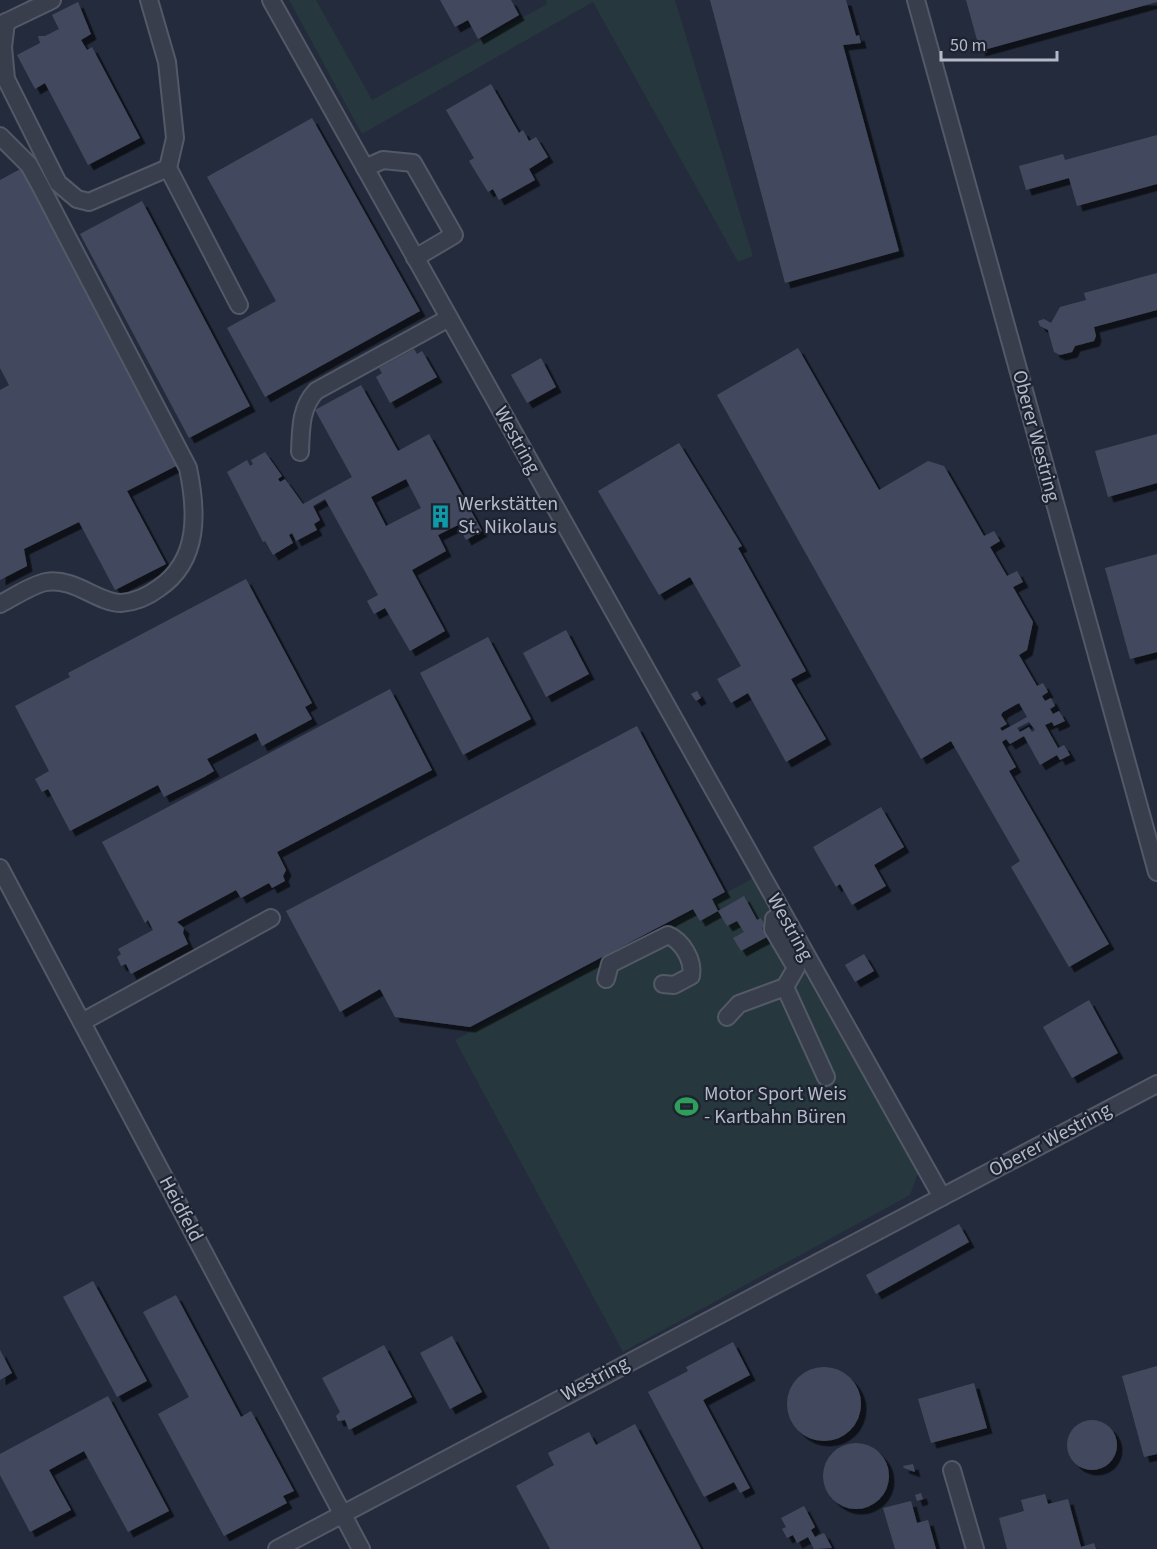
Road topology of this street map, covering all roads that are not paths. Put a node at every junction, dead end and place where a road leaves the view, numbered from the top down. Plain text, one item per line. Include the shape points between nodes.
1 (52, 0) edge
2 (149, 0) edge
3 (271, 0) edge
4 (916, 0) edge
5 (3, 23) edge
6 (0, 136) edge
7 (168, 168) junction
8 (365, 168) junction
9 (415, 258) junction
10 (239, 305) dead end
11 (449, 318) junction
12 (300, 452) dead end
13 (0, 604) edge
14 (0, 868) edge
15 (1157, 872) edge
16 (783, 914) junction
17 (272, 918) dead end
18 (606, 979) dead end
19 (663, 984) dead end
20 (785, 987) junction
21 (727, 1017) dead end
22 (82, 1022) junction
23 (826, 1077) dead end
24 (1157, 1084) edge
25 (942, 1197) junction
26 (952, 1470) dead end
27 (342, 1514) junction
28 (277, 1549) edge
29 (361, 1549) edge
30 (975, 1549) edge

1 - 5 street
2 - 7 street via 168,73 175,138
3 - 8 street, Westring
4 - 15 street, Oberer Westring
5 - 7 street via 6,79 58,183 77,199 89,202
6 - 13 street via 29,165 40,185 188,468 195,500 188,552 173,578 143,599 119,603 71,584 46,582
7 - 10 street
8 - 9 street, Westring
8 - 9 street via 383,160 413,163 454,235
9 - 11 street, Westring
11 - 12 street via 316,391 305,405
11 - 16 street, Westring
14 - 22 street, Heidfeld
16 - 20 street via 774,919 773,929 795,968
16 - 25 street, Westring
17 - 22 street
18 - 19 street via 610,964 668,935 679,940 693,968 691,976 674,985
20 - 21 street via 739,1004
20 - 23 street
22 - 27 street, Heidfeld
24 - 25 street, Oberer Westring
25 - 27 street, Westring
26 - 30 street
27 - 28 street, Westring
27 - 29 street, Heidfeld

